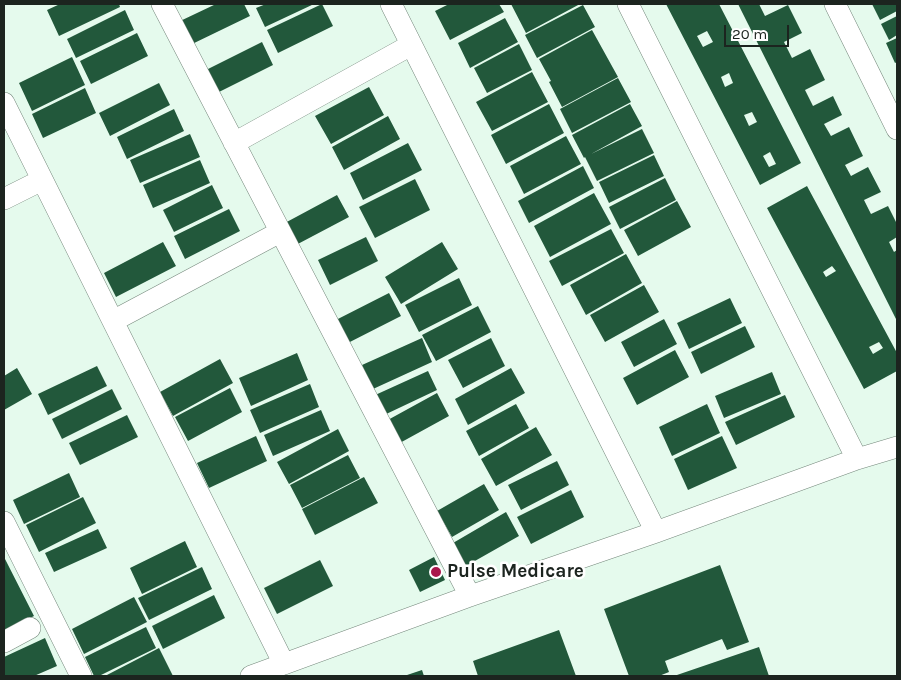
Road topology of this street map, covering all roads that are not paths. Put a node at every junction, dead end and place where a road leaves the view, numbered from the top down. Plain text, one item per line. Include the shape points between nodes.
1 (162, 4) edge
2 (391, 4) edge
3 (628, 4) edge
4 (835, 4) edge
5 (411, 45) junction
6 (4, 103) edge
7 (897, 130) edge
8 (234, 143) junction
9 (42, 180) junction
10 (4, 198) edge
11 (280, 232) junction
12 (113, 320) junction
13 (897, 447) edge
14 (857, 459) junction
15 (4, 522) edge
16 (656, 532) junction
17 (470, 596) junction
18 (30, 628) dead end
19 (4, 642) edge
20 (284, 664) junction
21 (81, 676) edge
22 (251, 676) edge

1 - 8 street
2 - 5 street
3 - 14 street
4 - 7 street
5 - 8 street
5 - 16 street
6 - 9 street
8 - 11 street
9 - 10 street
9 - 12 street
11 - 12 street
11 - 17 street
12 - 20 street
13 - 14 street
14 - 16 street
15 - 21 street
16 - 17 street
17 - 20 street
18 - 19 street
20 - 22 street

